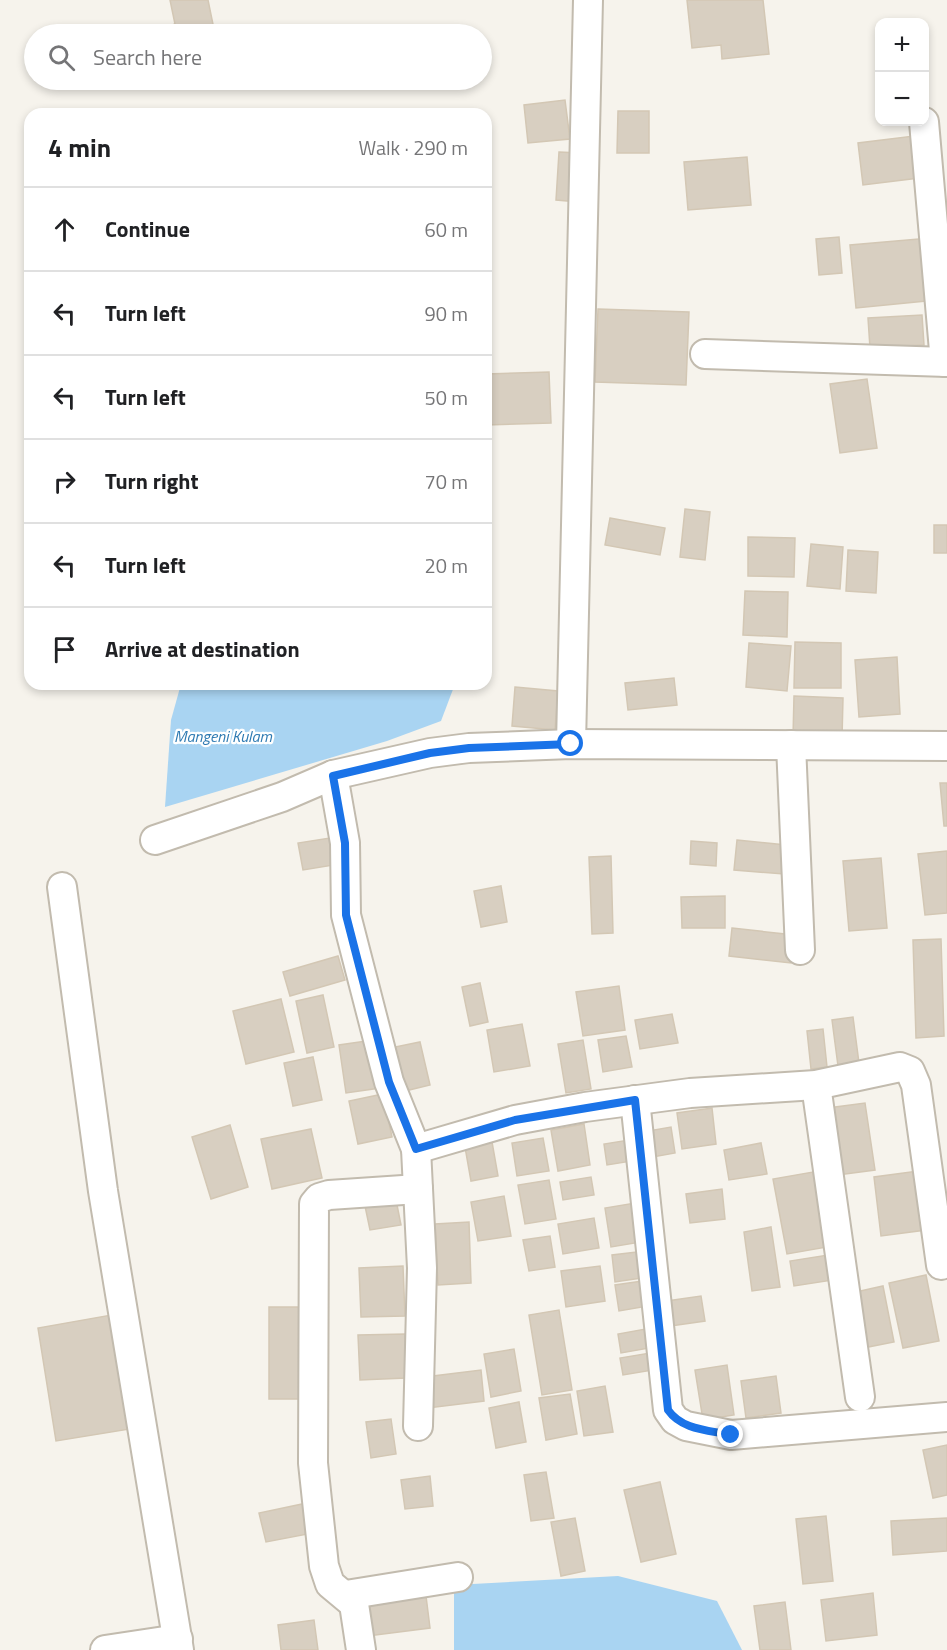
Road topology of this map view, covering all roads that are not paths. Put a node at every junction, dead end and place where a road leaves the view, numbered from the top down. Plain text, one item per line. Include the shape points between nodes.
1 (588, 0) edge
2 (924, 126) edge
3 (705, 354) dead end
4 (946, 362) edge
5 (571, 744) junction
6 (791, 745) junction
7 (947, 746) edge
8 (333, 776) junction
9 (155, 840) dead end
10 (62, 887) dead end
11 (800, 950) dead end
12 (816, 1085) junction
13 (635, 1100) junction
14 (416, 1149) junction
15 (418, 1189) junction
16 (942, 1265) dead end
17 (860, 1397) dead end
18 (947, 1417) edge
19 (418, 1426) dead end
20 (458, 1577) dead end
21 (346, 1595) junction
22 (179, 1645) edge
23 (105, 1650) edge
24 (361, 1650) edge

1 - 5 street
2 - 4 street
3 - 4 street
5 - 6 street
5 - 8 street via 440,751
6 - 7 street
6 - 11 street
8 - 9 street
8 - 14 street via 345,843 346,915 389,1082
10 - 22 street via 103,1191
12 - 13 street
12 - 16 street via 900,1067 910,1071 916,1085
12 - 17 street
13 - 14 street via 515,1120
13 - 18 street via 668,1410 675,1420 731,1435
14 - 15 street
15 - 19 street via 422,1268
15 - 21 street via 329,1195 318,1198 314,1204 313,1463 324,1566 330,1584
20 - 21 street
21 - 24 street via 354,1604
22 - 23 street

